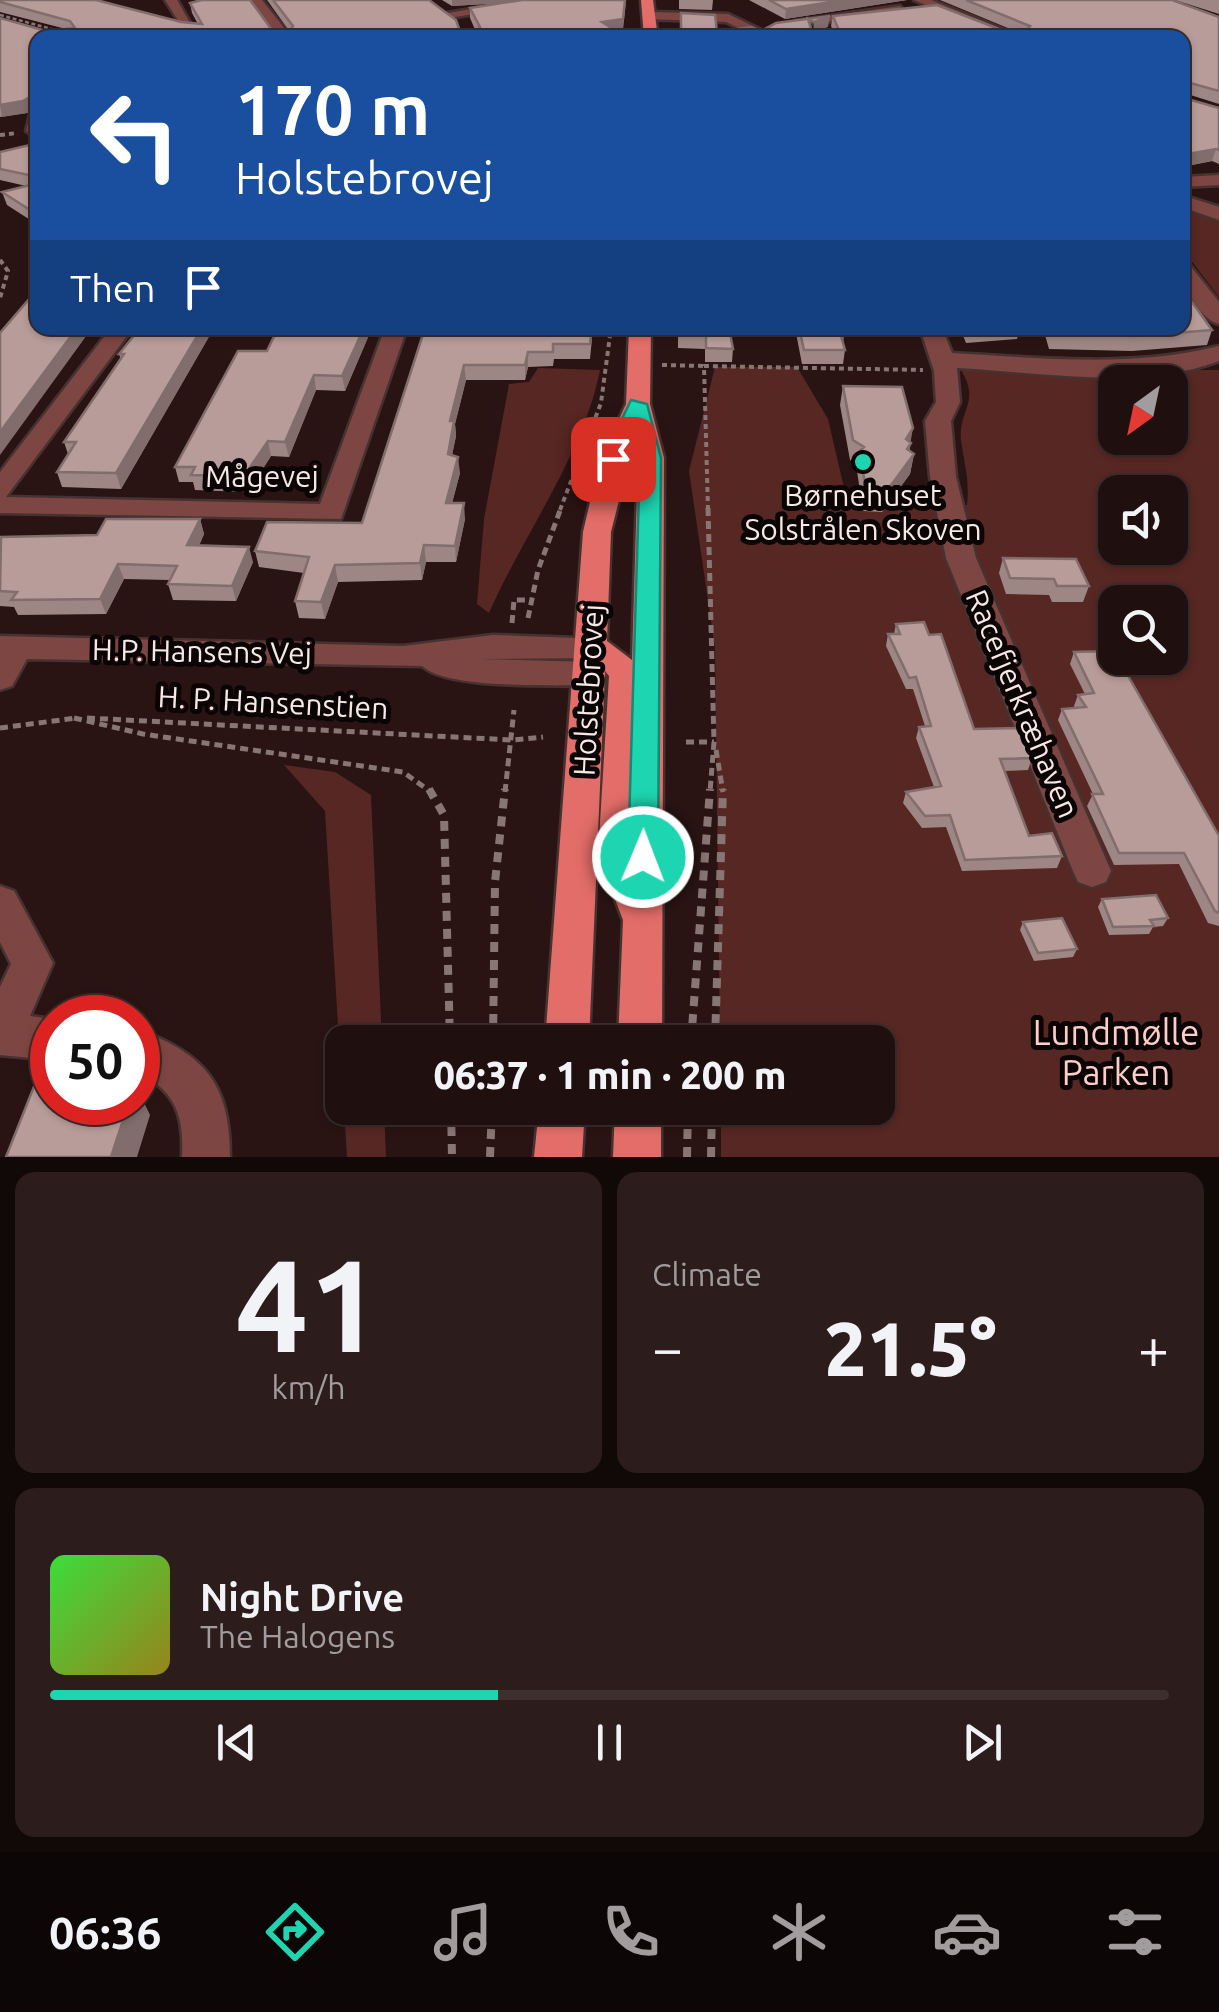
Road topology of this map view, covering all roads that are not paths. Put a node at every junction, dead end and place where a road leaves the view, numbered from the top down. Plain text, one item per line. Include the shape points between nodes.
1 (170, 0) edge
2 (255, 0) edge
3 (552, 0) edge
4 (920, 0) edge
5 (715, 2) edge
6 (938, 7) junction
7 (665, 9) edge
8 (735, 20) junction
9 (777, 22) junction
10 (188, 26) edge
11 (466, 26) dead end
12 (279, 30) edge
13 (720, 30) edge
14 (755, 30) edge
15 (794, 30) edge
16 (997, 30) edge
17 (1219, 180) edge
18 (1190, 182) edge
19 (1190, 203) edge
20 (1219, 214) edge
21 (1190, 279) edge
22 (1219, 318) edge
23 (117, 335) edge
24 (394, 335) edge
25 (640, 335) edge
26 (933, 335) edge
27 (1219, 353) edge
28 (944, 366) junction
29 (638, 404) junction
30 (0, 490) edge
31 (0, 504) edge
32 (9, 647) edge
33 (612, 661) junction
34 (0, 678) edge
35 (1092, 871) dead end
36 (0, 903) edge
37 (568, 1025) edge
38 (640, 1025) edge
39 (0, 1034) edge
40 (30, 1037) edge
41 (160, 1059) edge
42 (561, 1125) edge
43 (638, 1125) edge
44 (206, 1157) edge
45 (558, 1157) edge
46 (638, 1157) edge

1 - 10 street
2 - 12 street
3 - 11 street via 444,11
4 - 6 street
5 - 7 street via 714,10
6 - 9 street
6 - 16 street
7 - 8 street
8 - 9 street
8 - 13 street
8 - 14 street
9 - 15 street
17 - 18 street
19 - 20 street
21 - 22 street
23 - 30 street
24 - 31 street, Mågevej via 331,513
25 - 29 main road, Holstebrovej
26 - 28 street
27 - 28 street via 1162,366
28 - 35 street, Racefjerkræhaven via 948,402 938,421 960,558
29 - 33 main road, Holstebrovej via 650,458
29 - 33 main road, Holstebrovej via 613,459 597,532
32 - 33 street, H.P. Hansens Vej via 403,657 478,670
32 - 34 street
33 - 37 main road, Holstebrovej
33 - 38 main road via 626,674 617,855 642,928
36 - 39 street via 32,963
39 - 40 street
41 - 44 street via 188,1080 208,1116
42 - 45 main road
43 - 46 main road

